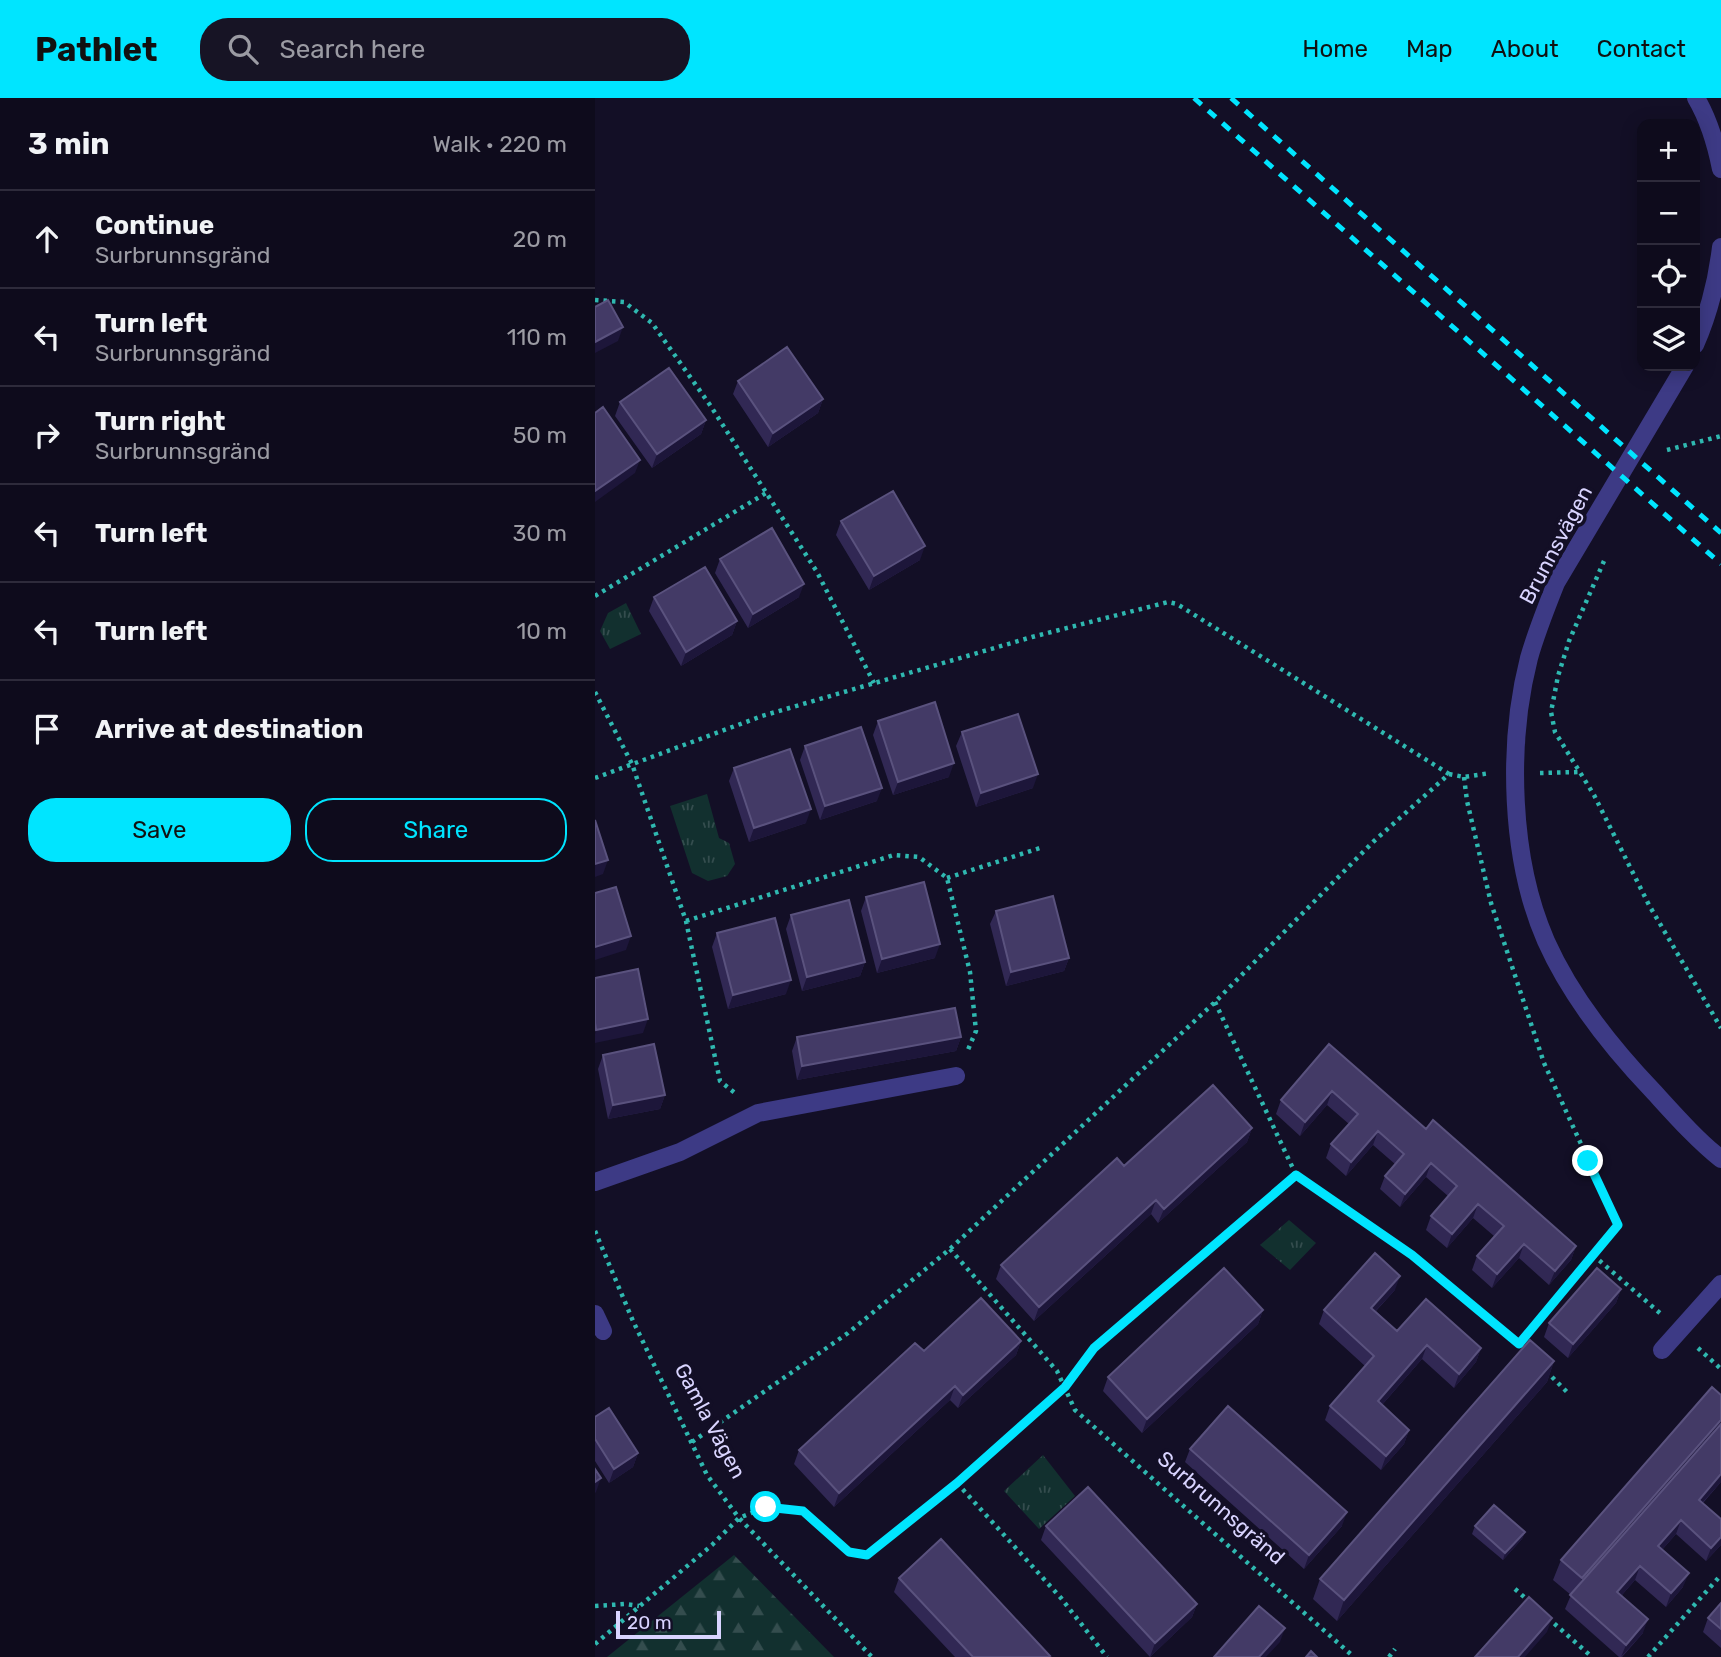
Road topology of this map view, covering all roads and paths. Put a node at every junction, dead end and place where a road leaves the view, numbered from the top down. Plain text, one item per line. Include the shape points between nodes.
1 (1696, 98) edge
2 (1721, 169) edge
3 (1721, 247) edge
4 (595, 299) edge
5 (1700, 333) edge
6 (1682, 371) edge
7 (1721, 436) edge
8 (1669, 440) dead end
9 (766, 493) junction
10 (1605, 558) dead end
11 (595, 596) edge
12 (874, 683) junction
13 (595, 692) edge
14 (632, 764) junction
15 (1580, 772) junction
16 (1516, 773) junction
17 (1449, 775) junction
18 (1464, 776) junction
19 (595, 778) edge
20 (1039, 848) dead end
21 (947, 878) junction
22 (686, 921) junction
23 (1215, 1002) junction
24 (1721, 1028) edge
25 (956, 1076) joint
26 (758, 1113) junction
27 (1721, 1159) edge
28 (1296, 1175) junction
29 (595, 1182) edge
30 (595, 1231) edge
31 (950, 1249) junction
32 (1721, 1284) edge
33 (595, 1314) edge
34 (603, 1331) dead end
35 (1519, 1344) junction
36 (1662, 1350) dead end
37 (1529, 1354) edge
38 (1538, 1364) edge
39 (1065, 1387) junction
40 (1568, 1393) dead end
41 (692, 1442) junction
42 (957, 1483) junction
43 (739, 1518) junction
44 (1721, 1575) edge
45 (1515, 1589) dead end
46 (595, 1606) edge
47 (640, 1606) junction
48 (1534, 1606) edge
49 (1544, 1614) edge
50 (595, 1644) edge
51 (1395, 1649) dead end
52 (872, 1657) edge
53 (1107, 1657) edge
54 (1354, 1657) edge
55 (1389, 1657) edge
56 (1592, 1657) edge
57 (1648, 1657) edge

1 - 2 street via 1717,146
3 - 5 street
4 - 9 path via 624,303 652,323
6 - 16 street, Brunnsvägen via 1556,583 1524,682
7 - 8 path via 1663,451
9 - 11 path
9 - 12 path via 817,572
10 - 15 path via 1569,641 1551,712 1555,732
12 - 14 path via 762,716
12 - 17 path via 1032,637 1177,604
13 - 14 path
14 - 19 path
14 - 22 path
15 - 16 path
15 - 24 path via 1649,905
16 - 18 path
16 - 27 street, Brunnsvägen via 1519,824 1533,904 1564,975 1629,1066
17 - 18 path
17 - 23 path via 1373,842
18 - 35 path via 1491,903 1544,1063 1618,1225
20 - 21 path
21 - 22 path via 919,857 894,855
21 - 25 path via 970,972 977,1031
22 - 26 path via 720,1081
23 - 28 path
23 - 31 path
25 - 26 street
26 - 29 street via 680,1152
28 - 35 path via 1412,1255
28 - 39 path via 1094,1348
30 - 41 path, Gamla Vägen
31 - 39 path, Surbrunnsgränd via 1057,1371
31 - 41 path via 848,1333
32 - 36 street
33 - 34 street
35 - 37 path
38 - 40 path
39 - 42 path
39 - 54 path, Surbrunnsgränd via 1075,1410
41 - 43 path, Gamla Vägen via 707,1475
42 - 43 path via 867,1555 849,1552 803,1511 766,1507
42 - 53 path via 1061,1598
43 - 47 path
43 - 52 path, Gamla Vägen
44 - 57 path
45 - 48 path
46 - 47 path
47 - 50 path
49 - 56 path
51 - 55 path

